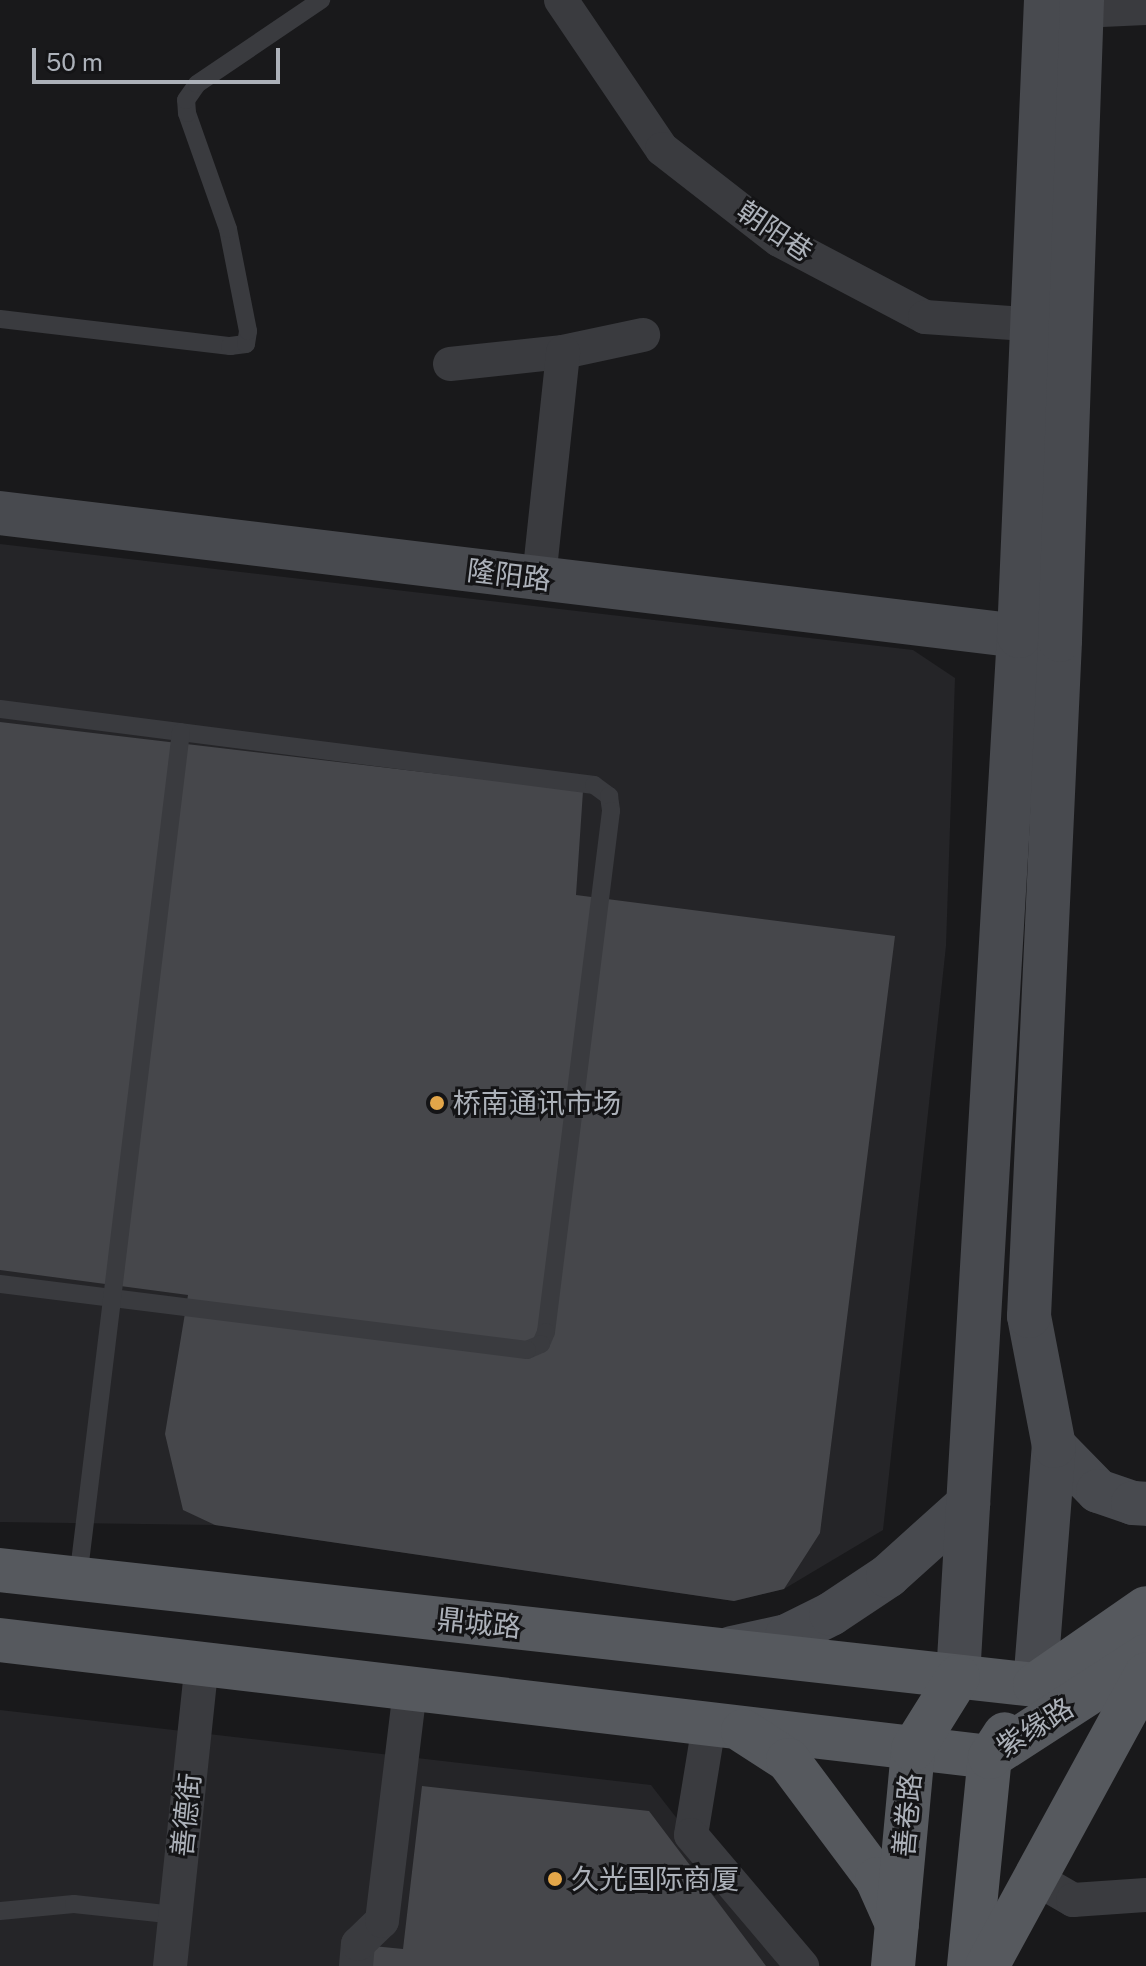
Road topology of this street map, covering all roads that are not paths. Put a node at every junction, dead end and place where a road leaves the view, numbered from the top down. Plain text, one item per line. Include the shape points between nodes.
1 (321, 0) edge
2 (561, 0) edge
3 (1064, 6) edge
4 (1146, 8) edge
5 (0, 319) edge
6 (1052, 326) junction
7 (643, 335) dead end
8 (563, 352) junction
9 (450, 364) dead end
10 (0, 513) edge
11 (539, 578) junction
12 (1019, 636) junction
13 (0, 709) edge
14 (181, 732) junction
15 (0, 1284) edge
16 (113, 1298) junction
17 (1054, 1446) junction
18 (968, 1504) junction
19 (1146, 1504) edge
20 (0, 1570) edge
21 (78, 1579) junction
22 (1146, 1608) edge
23 (0, 1640) edge
24 (722, 1651) junction
25 (1146, 1656) edge
26 (202, 1664) junction
27 (1146, 1674) edge
28 (958, 1677) junction
29 (1035, 1685) junction
30 (410, 1689) junction
31 (723, 1726) junction
32 (913, 1749) junction
33 (990, 1757) junction
34 (1035, 1878) junction
35 (1146, 1895) edge
36 (0, 1911) edge
37 (176, 1915) junction
38 (895, 1945) edge
39 (170, 1966) edge
40 (356, 1966) edge
41 (802, 1966) edge
42 (969, 1966) edge
43 (987, 1966) edge

1 - 5 lane via 197,84 186,100 228,229 246,344
2 - 6 street, 朝阳巷 via 662,149 779,240 925,317
3 - 4 street
3 - 6 main road
6 - 12 main road
6 - 17 main road via 1029,1316
7 - 8 street
8 - 9 street
8 - 11 street
10 - 11 main road, 隆阳路
11 - 12 main road, 隆阳路
12 - 18 main road
13 - 14 lane
14 - 16 lane
14 - 16 lane via 594,785 609,796 611,811 541,1344 527,1350
15 - 16 lane
16 - 21 lane
17 - 19 main road via 1098,1491
17 - 29 main road
18 - 24 main road via 888,1576 831,1614 787,1636
18 - 28 main road
20 - 21 main road, 鼎城路
21 - 24 main road, 鼎城路
22 - 29 main road, 紫缘路
23 - 26 main road
24 - 28 main road, 鼎城路
25 - 33 main road, 紫缘路
26 - 30 main road
26 - 37 street, 善德街
27 - 34 main road
28 - 29 main road, 紫缘路
28 - 32 main road, 善卷路
29 - 33 main road
30 - 31 main road
30 - 40 street via 382,1921 358,1944
31 - 32 main road
31 - 38 main road via 788,1760 877,1879
31 - 41 street via 691,1835
32 - 33 main road, 紫缘路
32 - 38 main road, 善卷路
33 - 42 main road
34 - 35 street via 1073,1900
34 - 43 main road
36 - 37 lane via 74,1904
37 - 39 street, 善德街

